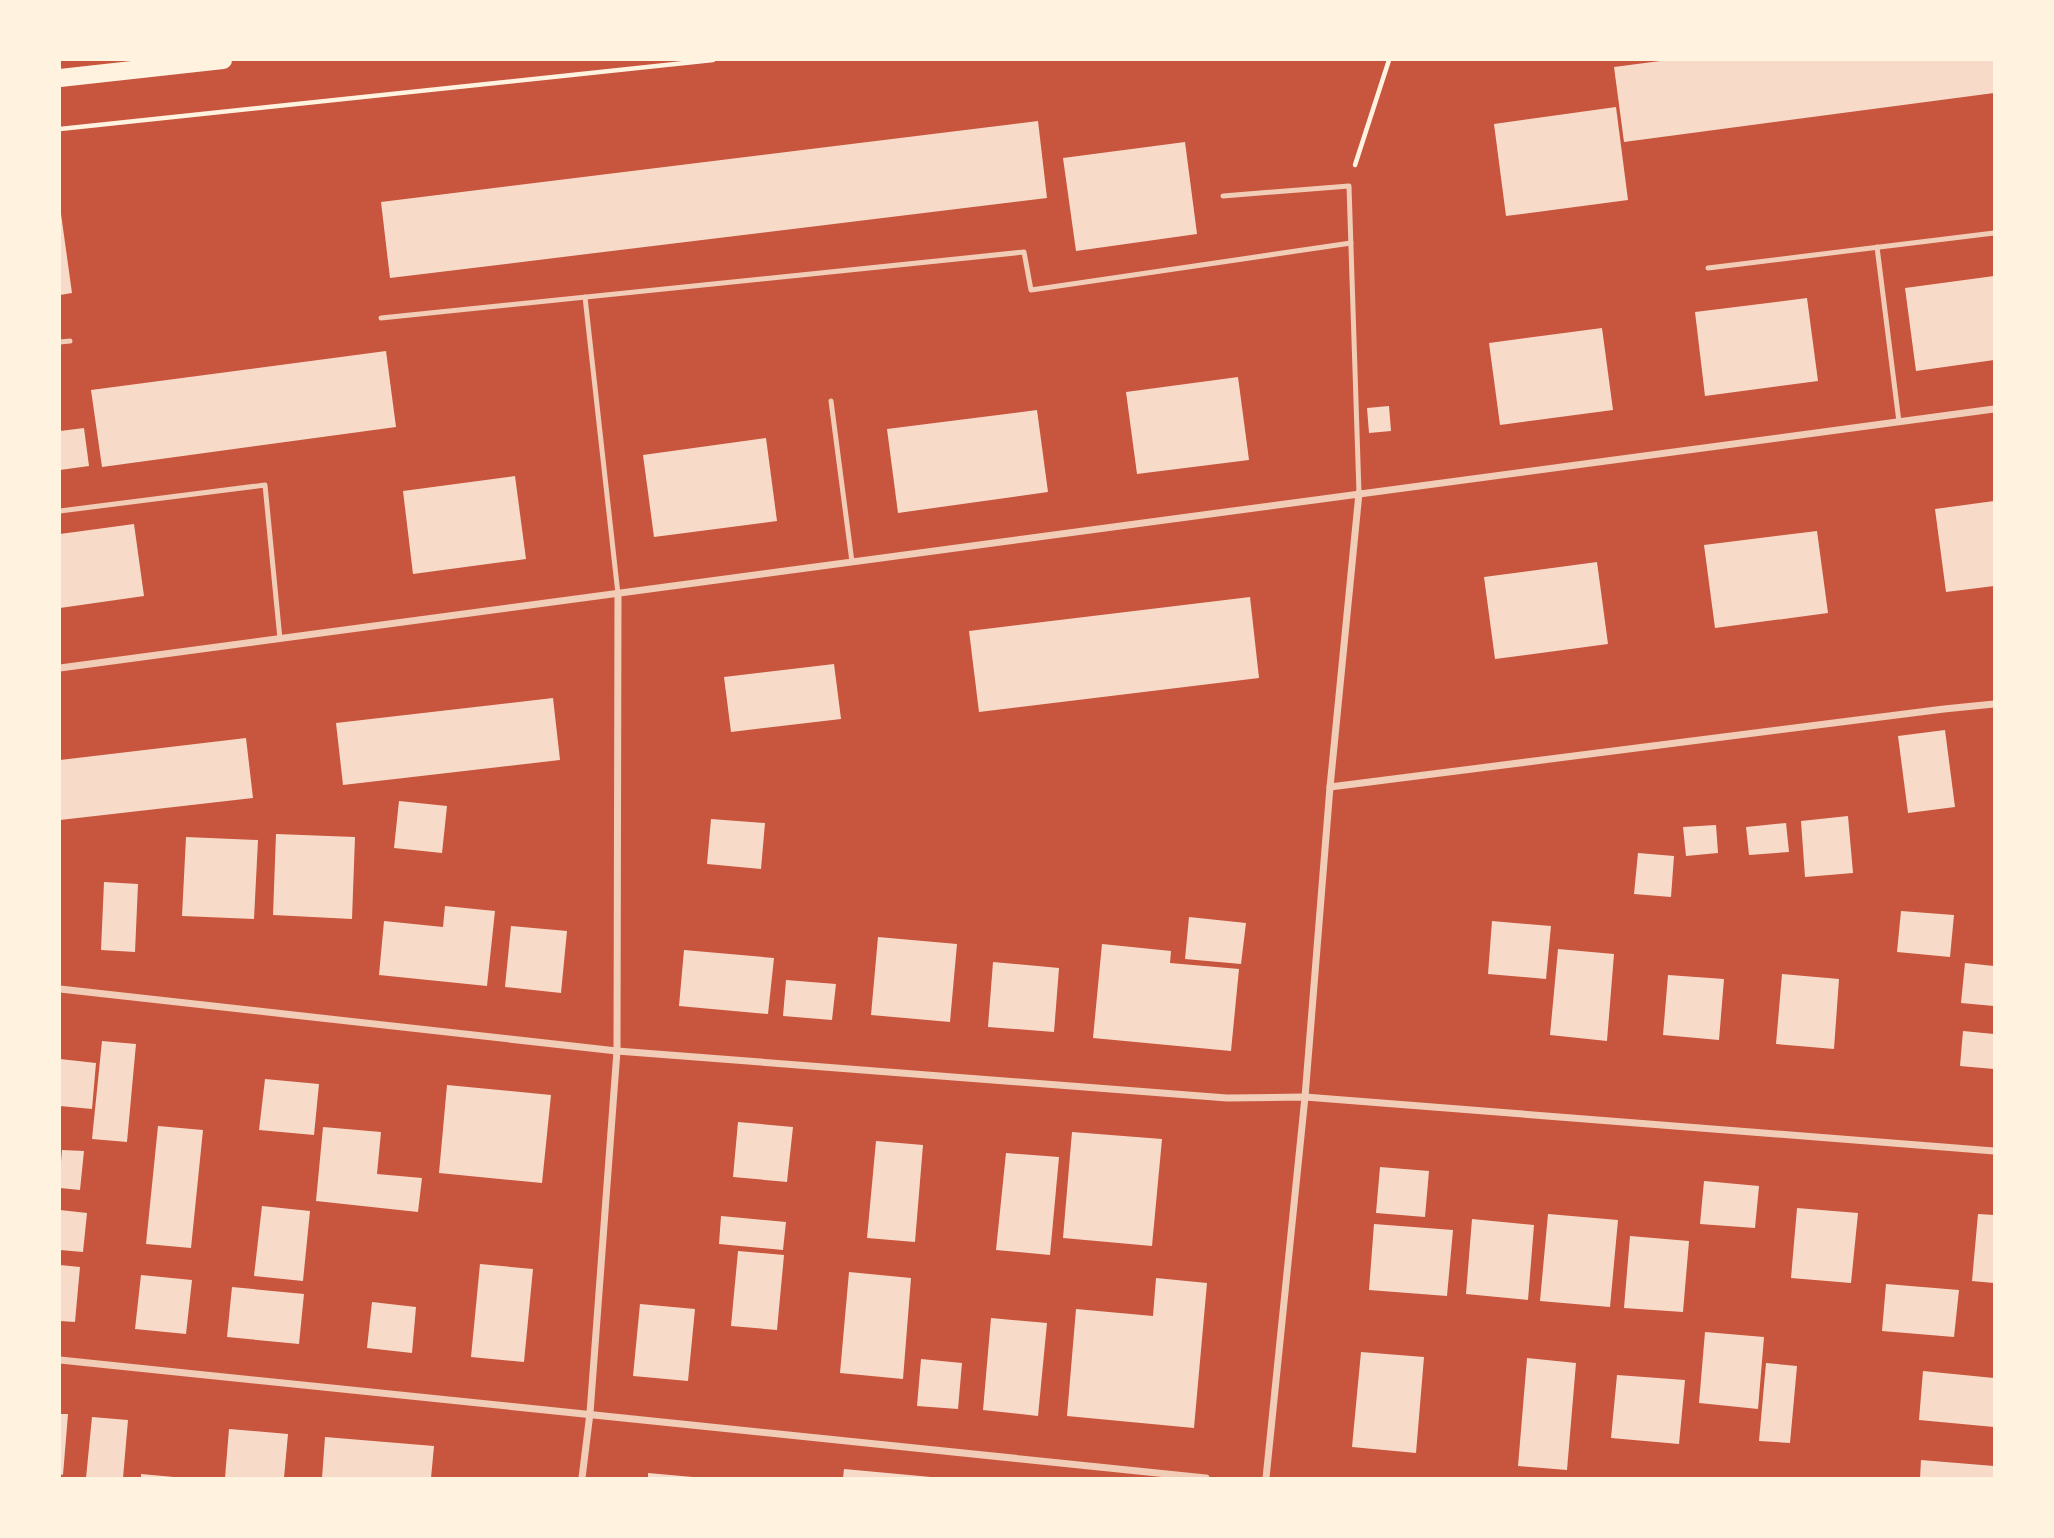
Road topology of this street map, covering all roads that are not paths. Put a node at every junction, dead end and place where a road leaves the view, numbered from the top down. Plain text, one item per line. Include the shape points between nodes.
1 (223, 60) edge
2 (60, 78) edge
3 (1223, 196) dead end
4 (1994, 233) edge
5 (1351, 243) junction
6 (1877, 247) junction
7 (1708, 268) dead end
8 (584, 297) junction
9 (382, 318) dead end
10 (70, 341) dead end
11 (60, 342) edge
12 (831, 401) dead end
13 (1994, 409) edge
14 (1899, 422) junction
15 (1359, 493) junction
16 (60, 511) edge
17 (852, 562) junction
18 (618, 594) junction
19 (280, 639) junction
20 (60, 668) edge
21 (1994, 704) edge
22 (1330, 787) junction
23 (60, 989) edge
24 (617, 1051) junction
25 (1305, 1097) junction
26 (1994, 1151) edge
27 (60, 1360) edge
28 (590, 1413) junction
29 (582, 1479) edge
30 (1206, 1479) edge
31 (1266, 1479) edge

1 - 2 main road
3 - 5 lane via 1349,186
4 - 6 lane
5 - 8 lane via 1031,290 1024,253
5 - 15 lane
6 - 7 lane
6 - 14 lane
8 - 9 lane
8 - 18 lane
10 - 11 lane
12 - 17 lane
13 - 14 street
14 - 15 street
15 - 17 street
15 - 22 street
16 - 19 lane via 265,485
17 - 18 street
18 - 19 street
18 - 24 street
19 - 20 street
21 - 22 street
22 - 25 street
23 - 24 street
24 - 25 street via 1227,1098
24 - 28 street
25 - 26 street
25 - 31 street
27 - 28 street
28 - 29 street
28 - 30 street

